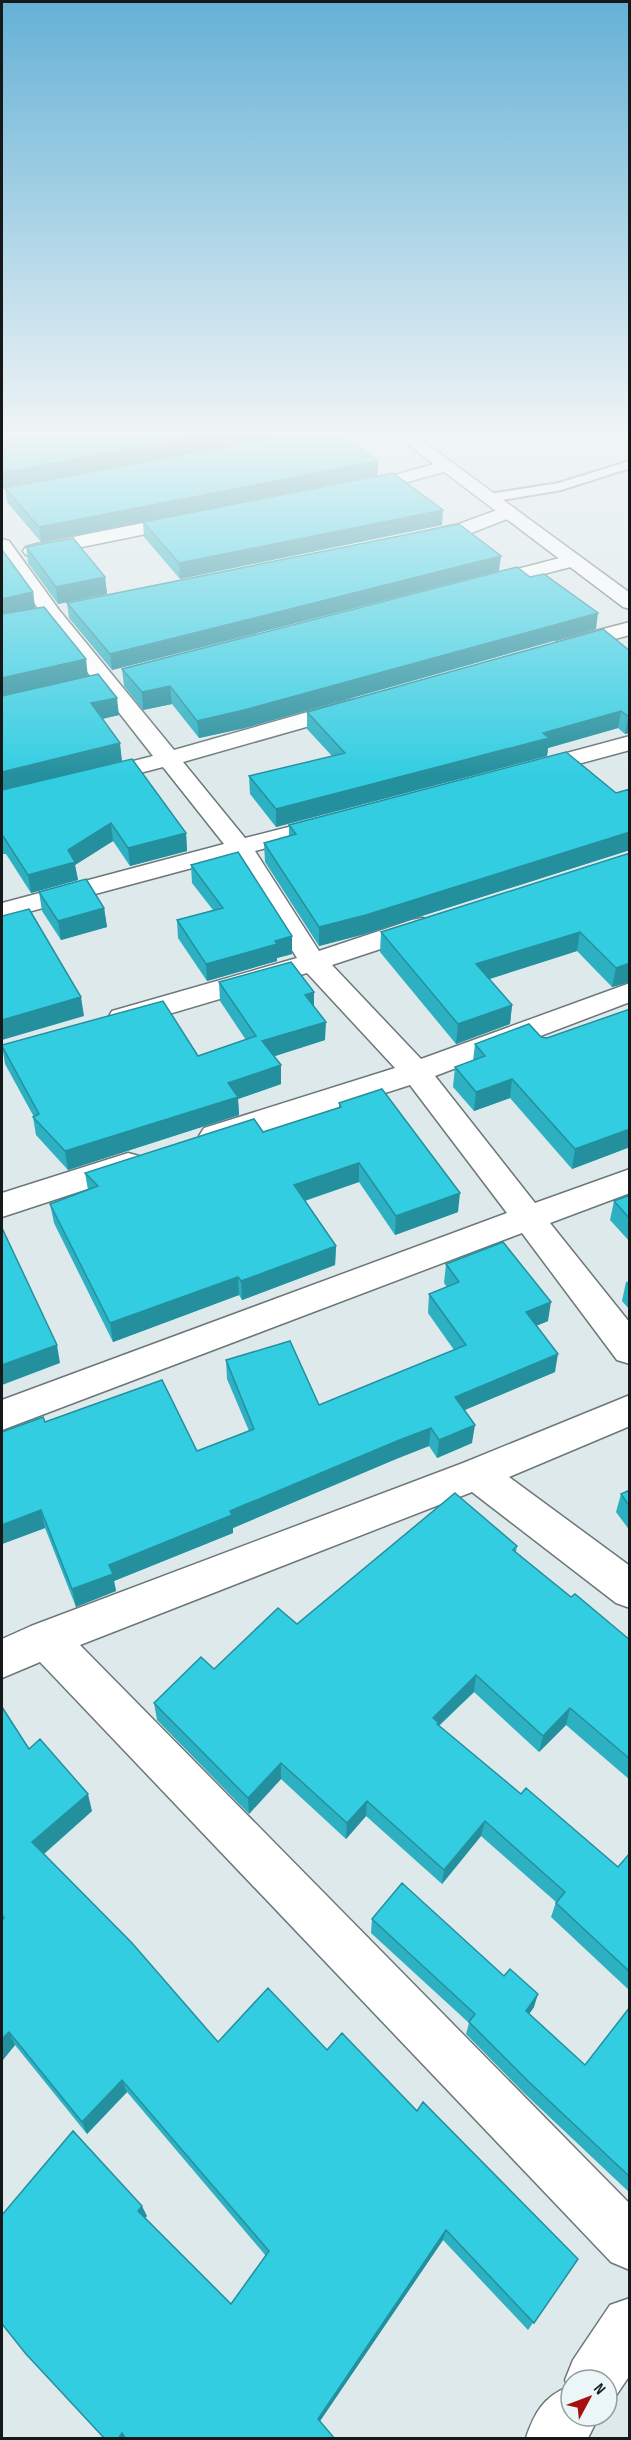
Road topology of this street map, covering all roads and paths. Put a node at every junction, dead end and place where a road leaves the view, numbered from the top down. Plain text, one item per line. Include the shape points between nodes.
1 (33, 548) edge
2 (554, 548) edge
3 (4, 553) edge
4 (571, 561) junction
5 (467, 588) edge
6 (630, 603) edge
7 (630, 628) edge
8 (549, 651) edge
9 (376, 700) edge
10 (630, 743) edge
11 (168, 759) junction
12 (504, 777) edge
13 (68, 784) edge
14 (355, 817) edge
15 (240, 848) junction
16 (2, 911) edge
17 (449, 918) edge
18 (313, 962) junction
19 (630, 992) edge
20 (102, 1023) edge
21 (416, 1072) junction
22 (192, 1144) edge
23 (158, 1154) edge
24 (630, 1180) edge
25 (2, 1205) edge
26 (529, 1217) junction
27 (630, 1350) edge
28 (630, 1410) edge
29 (2, 1415) edge
30 (476, 1474) junction
31 (630, 1590) edge
32 (46, 1640) junction
33 (2, 1659) edge
34 (630, 2243) edge
35 (630, 2325) edge
36 (601, 2368) edge

1 - 3 street
2 - 4 street
3 - 11 street
4 - 5 street
4 - 6 street
7 - 8 street
9 - 11 street
10 - 12 street
11 - 13 street
11 - 15 street
14 - 15 street
15 - 16 street
15 - 18 street
17 - 18 street
18 - 20 street
18 - 21 street
19 - 21 street
21 - 22 street
21 - 26 street
23 - 25 street
24 - 26 street
26 - 27 street
26 - 29 street
28 - 30 street
30 - 31 street
30 - 32 street
32 - 33 street
32 - 34 street
35 - 36 street

